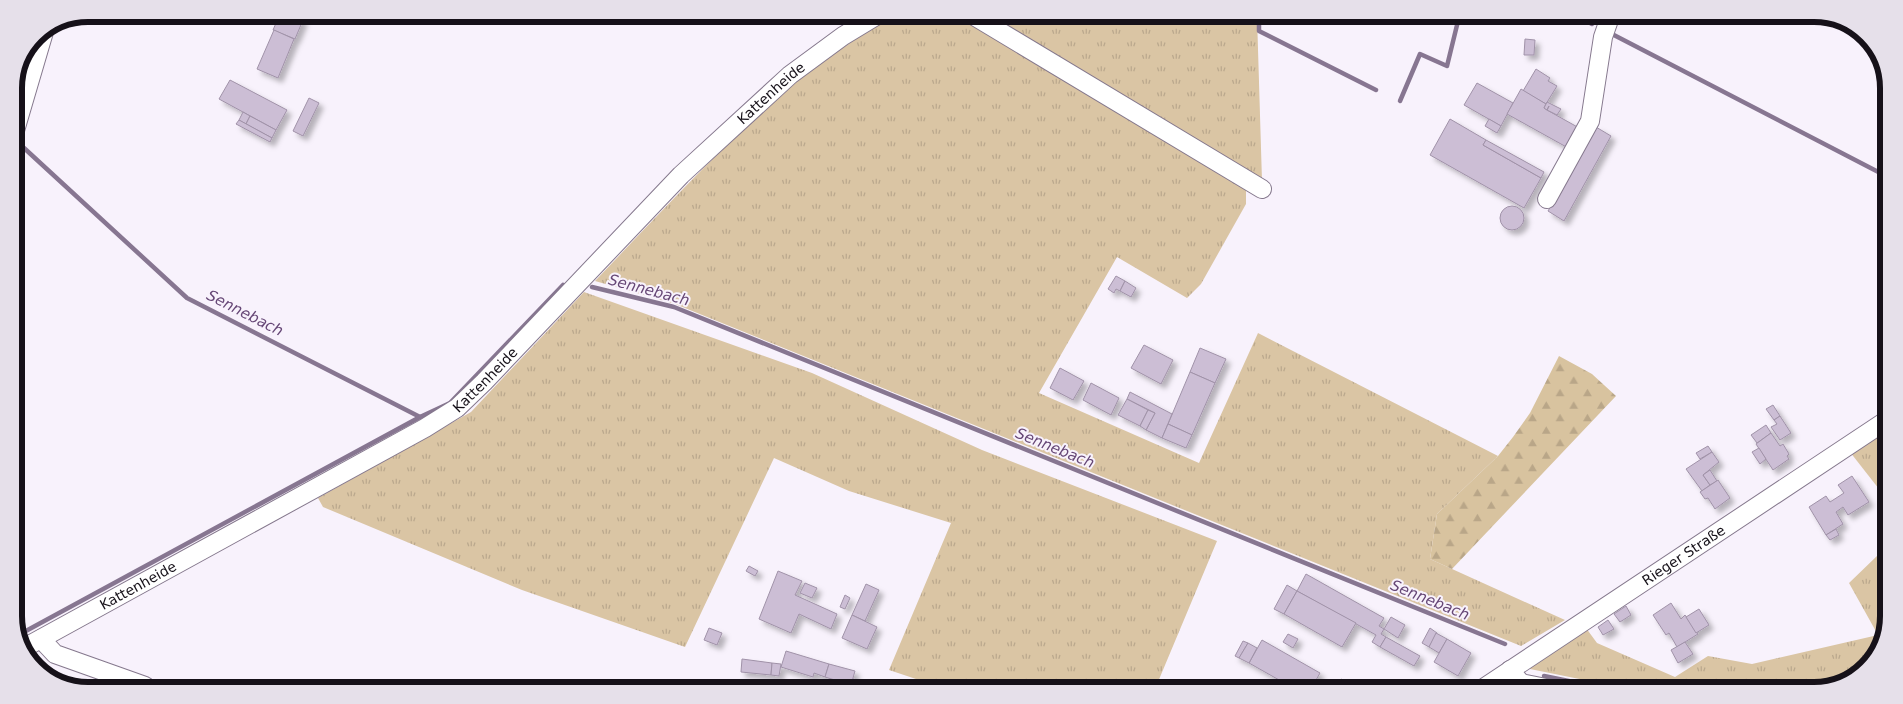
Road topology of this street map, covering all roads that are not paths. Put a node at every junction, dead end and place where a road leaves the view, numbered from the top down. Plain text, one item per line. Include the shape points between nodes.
1 (866, 22) edge
2 (984, 22) edge
3 (1608, 22) edge
4 (41, 44) edge
5 (22, 107) edge
6 (1262, 189) dead end
7 (1548, 199) dead end
8 (1880, 425) edge
9 (40, 639) junction
10 (29, 645) edge
11 (1510, 670) junction
12 (134, 682) edge
13 (1493, 682) edge
14 (1521, 682) edge

1 - 9 street, Kattenheide via 790,75 681,176 457,408
2 - 6 street
3 - 7 street via 1590,121
4 - 5 street
8 - 11 street, Rieger Straße
9 - 10 street, Kattenheide
9 - 12 street via 55,654
11 - 13 street, Rieger Straße
11 - 14 street

